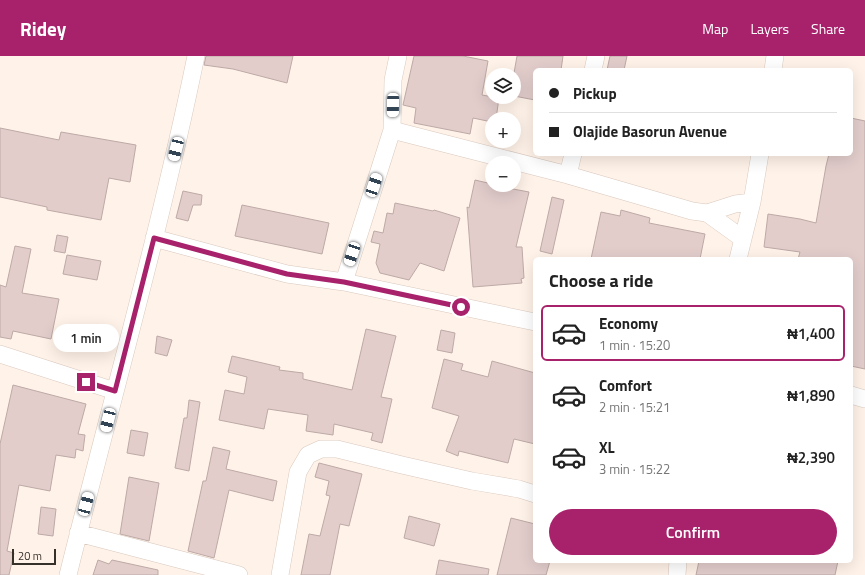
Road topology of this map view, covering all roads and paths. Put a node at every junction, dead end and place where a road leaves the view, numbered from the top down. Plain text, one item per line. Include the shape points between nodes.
1 (196, 56) edge
2 (398, 56) edge
3 (596, 56) edge
4 (775, 56) edge
5 (593, 68) edge
6 (773, 68) edge
7 (392, 130) junction
8 (573, 156) edge
9 (760, 156) edge
10 (568, 175) junction
11 (752, 202) junction
12 (707, 213) junction
13 (154, 238) junction
14 (743, 239) junction
15 (738, 257) edge
16 (344, 282) junction
17 (533, 322) edge
18 (0, 354) edge
19 (115, 391) junction
20 (853, 396) edge
21 (865, 399) edge
22 (533, 493) edge
23 (78, 533) junction
24 (678, 563) edge
25 (68, 575) edge
26 (239, 575) edge
27 (280, 575) edge
28 (677, 575) edge

1 - 13 street
2 - 7 street via 393,80
3 - 5 street
4 - 6 street
7 - 10 street
7 - 16 street
8 - 10 street
9 - 11 street
10 - 12 street via 692,211
11 - 12 street via 735,204
11 - 14 street
12 - 14 street
13 - 16 street via 287,274
13 - 19 street
14 - 15 street
16 - 17 street
18 - 19 street
19 - 23 street
20 - 21 street
22 - 27 street via 337,449 321,449 308,455 298,472
23 - 25 street
23 - 26 street
24 - 28 street

